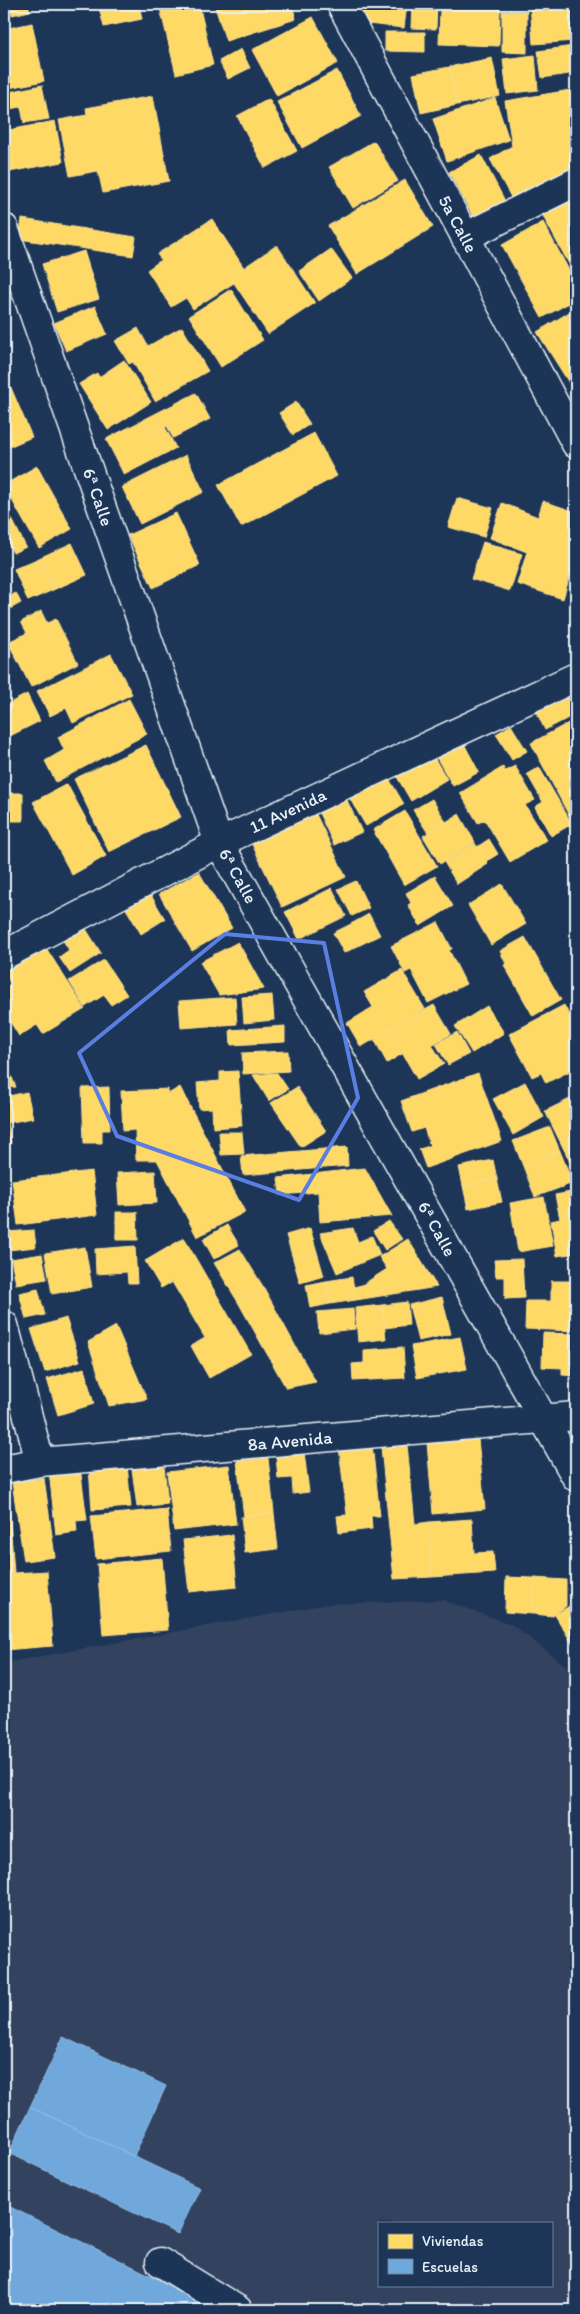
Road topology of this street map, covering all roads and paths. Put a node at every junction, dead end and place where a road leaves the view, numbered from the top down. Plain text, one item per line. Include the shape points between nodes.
1 (341, 4) edge
2 (576, 182) edge
3 (4, 228) edge
4 (465, 236) junction
5 (576, 444) edge
6 (576, 677) edge
7 (219, 843) junction
8 (4, 955) edge
9 (4, 1325) edge
10 (576, 1416) edge
11 (544, 1420) junction
12 (40, 1462) junction
13 (4, 1469) edge
14 (576, 1477) edge
15 (160, 2262) dead end
16 (238, 2310) edge

1 - 4 street, 5a Calle
2 - 4 street
3 - 7 street, 6ª Calle
4 - 5 street, 5a Calle
6 - 7 street, 11 Avenida
7 - 8 street, 11 Avenida
7 - 11 street, 6ª Calle
9 - 12 street
10 - 11 street, 8a Avenida
11 - 12 street, 8a Avenida
11 - 14 street, 6ª Calle
12 - 13 street, 8a Avenida
15 - 16 street

